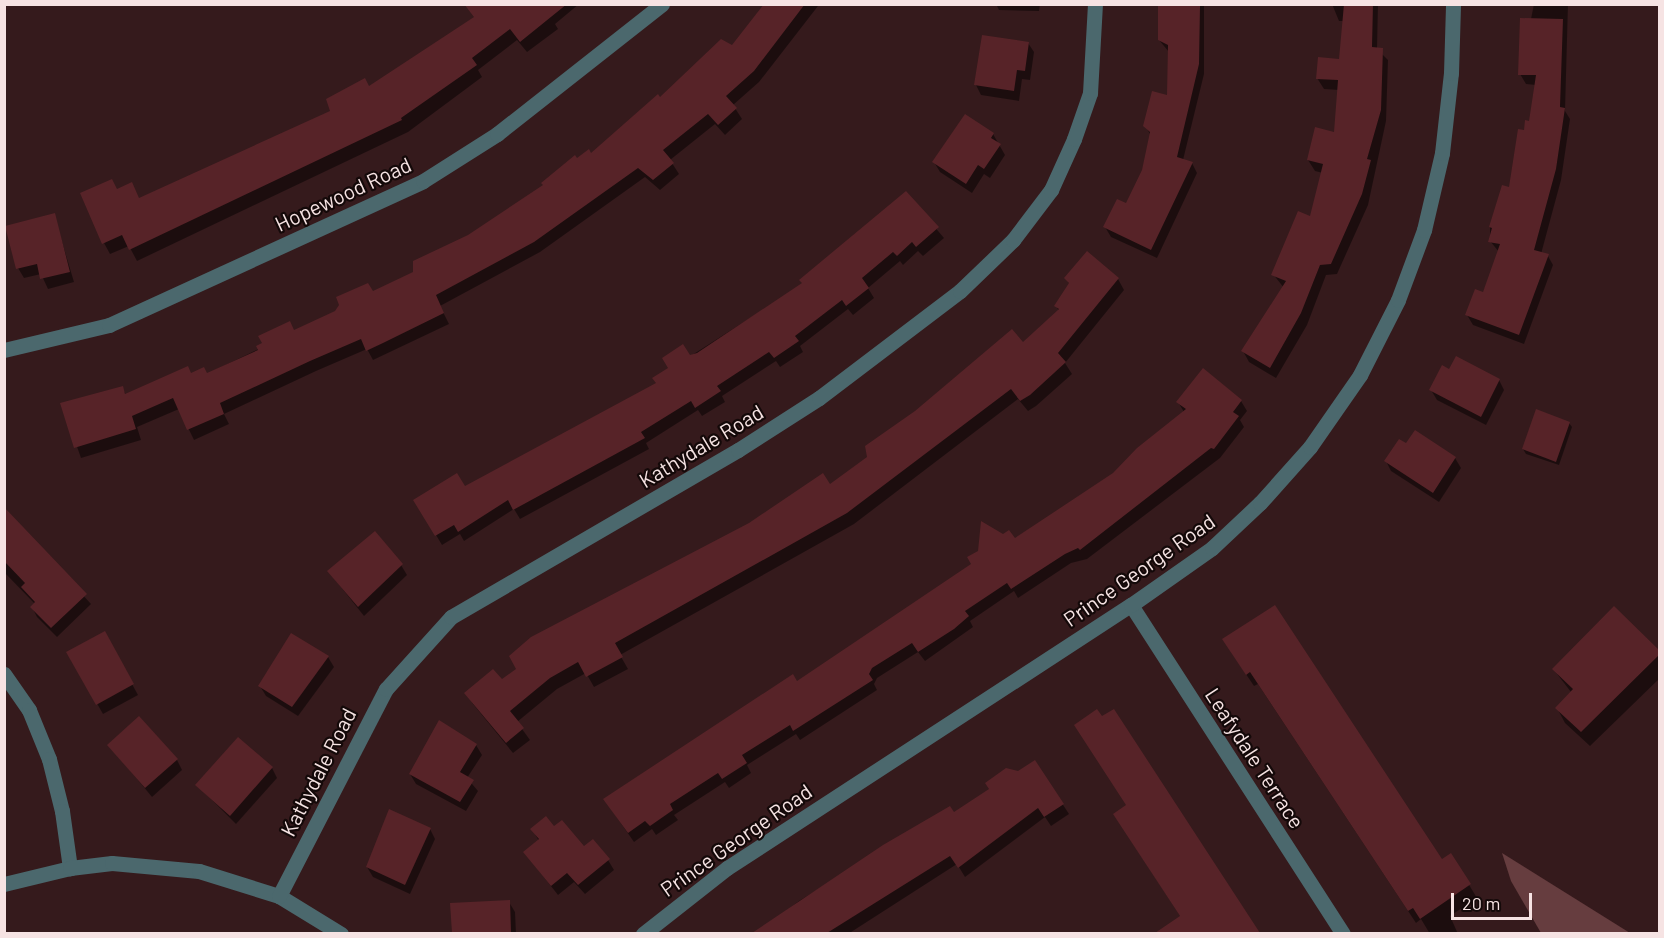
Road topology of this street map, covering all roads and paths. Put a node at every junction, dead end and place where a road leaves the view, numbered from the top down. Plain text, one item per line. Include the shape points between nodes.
1 (662, 4) edge
2 (1095, 4) edge
3 (1454, 4) edge
4 (4, 350) edge
5 (1131, 605) junction
6 (4, 674) edge
7 (70, 868) junction
8 (4, 884) edge
9 (279, 896) junction
10 (341, 933) edge
11 (643, 933) edge
12 (1343, 933) edge

1 - 4 street, Hopewood Road via 497,134 423,180 109,325
2 - 9 street, Kathydale Road via 1089,93 1074,139 1051,190 1013,240 960,291 819,398 738,450 451,617 386,689 356,740
3 - 5 street, Prince George Road via 1442,153 1424,230 1398,300 1360,375 1310,447 1260,503 1212,548
5 - 11 street, Prince George Road via 727,868
5 - 12 street, Leafydale Terrace
6 - 7 street via 29,710 49,759
7 - 8 street
7 - 9 street via 112,863 155,865 234,880
9 - 10 street

